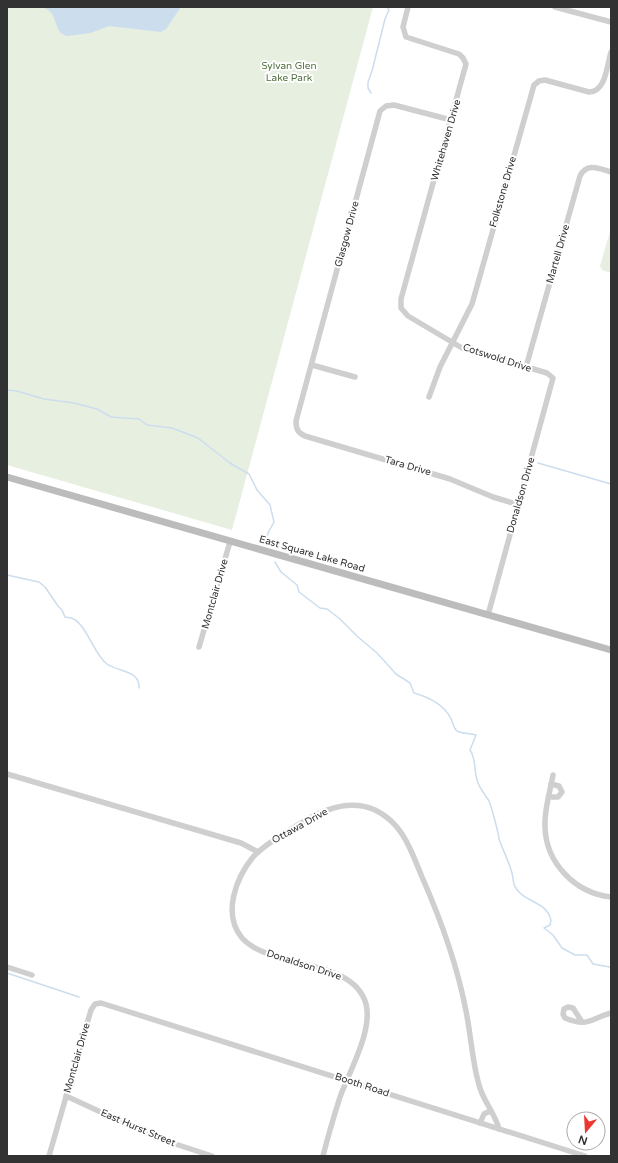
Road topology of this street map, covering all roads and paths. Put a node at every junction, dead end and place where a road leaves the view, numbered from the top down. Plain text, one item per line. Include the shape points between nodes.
1 (408, 7) edge
2 (555, 7) edge
3 (611, 22) edge
4 (611, 52) edge
5 (451, 120) junction
6 (611, 172) edge
7 (402, 311) joint
8 (453, 342) junction
9 (312, 365) junction
10 (526, 367) junction
11 (552, 376) joint
12 (355, 377) dead end
13 (429, 397) dead end
14 (297, 430) joint
15 (7, 478) edge
16 (518, 505) junction
17 (230, 542) junction
18 (488, 615) junction
19 (199, 647) dead end
20 (611, 650) edge
21 (7, 774) edge
22 (553, 775) dead end
23 (551, 784) junction
24 (549, 797) junction
25 (258, 852) junction
26 (611, 897) edge
27 (7, 967) edge
28 (32, 975) dead end
29 (138, 1013) joint
30 (611, 1013) edge
31 (582, 1022) dead end
32 (347, 1080) junction
33 (66, 1096) junction
34 (490, 1111) junction
35 (480, 1123) junction
36 (499, 1129) junction
37 (49, 1156) edge
38 (212, 1156) edge
39 (323, 1156) edge
40 (585, 1156) edge

1 - 5 street, Whitehaven Drive via 403,27 406,37 459,54 465,61 465,73
2 - 3 street
4 - 8 street, Folkstone Drive via 602,84 596,91 589,92 545,80 534,85 472,304
5 - 7 street, Whitehaven Drive via 401,299
5 - 9 street, Glasgow Drive via 394,105 386,106 380,111
6 - 10 street, Martell Drive via 591,167 580,176
7 - 8 street, Cotswold Drive
8 - 10 street, Cotswold Drive via 469,350
8 - 13 street, Folkstone Drive via 438,371
9 - 12 street
9 - 14 street, Glasgow Drive via 296,422
10 - 11 street, Cotswold Drive
11 - 16 street, Donaldson Drive via 553,382
14 - 16 street, Tara Drive via 305,436 450,479
15 - 17 main road, East Square Lake Road
16 - 18 street, Donaldson Drive
17 - 18 main road, East Square Lake Road
17 - 19 street, Montclair Drive
18 - 20 main road, East Square Lake Road
21 - 25 street via 241,842
22 - 23 street
23 - 24 street
23 - 24 street via 559,786 562,792 558,797
24 - 26 street via 545,834 555,862 575,883
25 - 32 street, Donaldson Drive via 236,887 232,906 233,920 239,933 251,946 340,976 360,991 366,1005 366,1024
25 - 34 street, Ottawa Drive via 311,817 338,806 354,805 372,809 396,826 413,854 446,936 465,1005 478,1082
27 - 28 street
29 - 32 street, Booth Road
29 - 33 street, Montclair Drive via 104,1003 94,1006 89,1015
30 - 31 street via 592,1022
32 - 35 street, Booth Road
32 - 39 street, Donaldson Drive
33 - 37 street, Montclair Drive
33 - 38 street, East Hurst Street via 157,1138
34 - 35 street via 484,1114
34 - 36 street, Ottawa Drive
35 - 36 street, Booth Road
36 - 40 street, Booth Road

